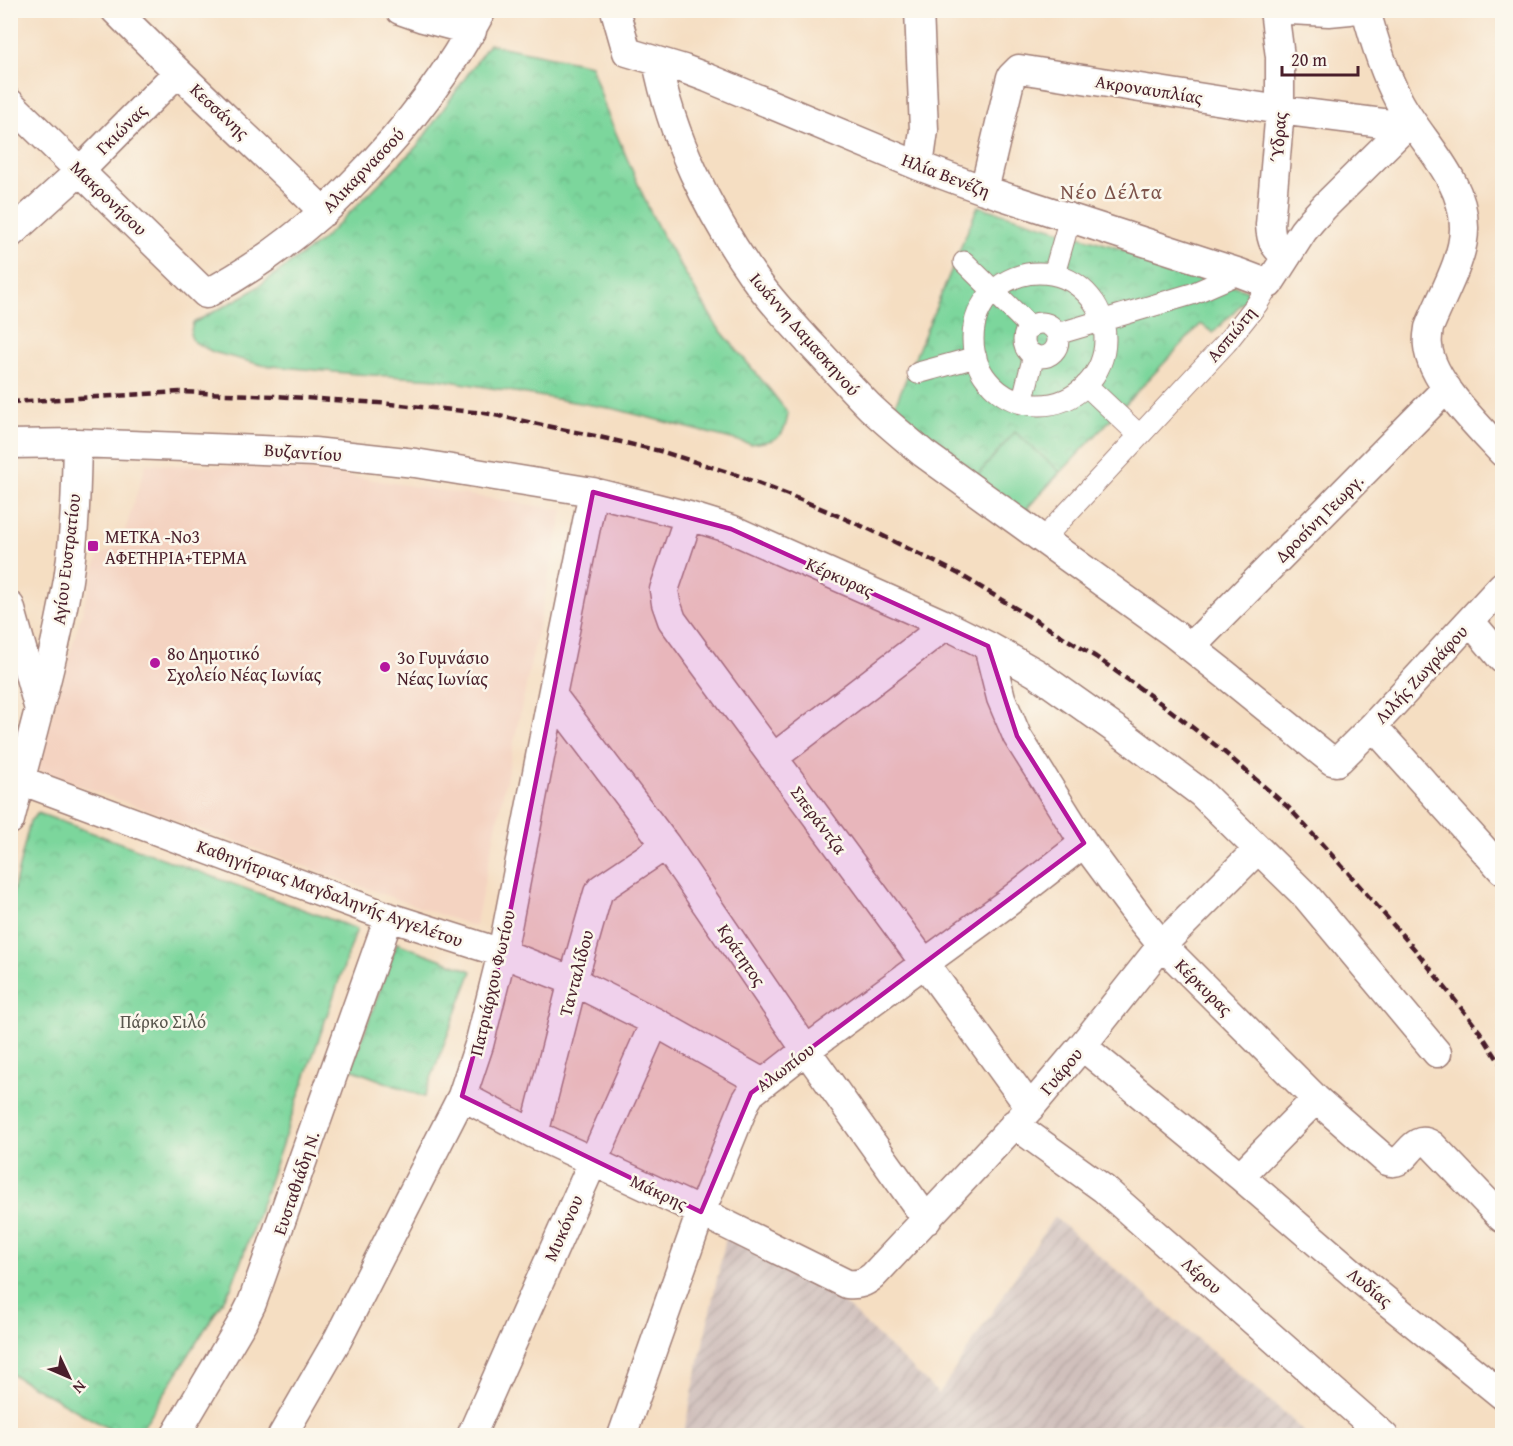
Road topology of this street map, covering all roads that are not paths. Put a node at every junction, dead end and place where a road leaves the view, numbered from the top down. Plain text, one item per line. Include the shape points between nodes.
1 (115, 10) edge
2 (400, 10) edge
3 (615, 10) edge
4 (919, 10) edge
5 (1274, 10) edge
6 (1289, 10) edge
7 (1350, 10) edge
8 (1365, 10) edge
9 (477, 21) edge
10 (657, 61) junction
11 (177, 72) junction
12 (10, 103) edge
13 (1280, 110) junction
14 (1409, 125) junction
15 (919, 166) junction
16 (81, 170) junction
17 (984, 190) junction
18 (324, 212) junction
19 (1070, 218) junction
20 (10, 234) edge
21 (1286, 257) junction
22 (964, 262) dead end
23 (1240, 273) junction
24 (1054, 274) junction
25 (1269, 284) junction
26 (993, 291) junction
27 (206, 294) joint
28 (1102, 320) junction
29 (1030, 327) junction
30 (1056, 334) junction
31 (1035, 355) junction
32 (976, 357) junction
33 (918, 373) dead end
34 (1086, 385) junction
35 (1447, 388) junction
36 (1022, 403) junction
37 (1139, 435) junction
38 (77, 443) junction
39 (10, 444) edge
40 (1503, 452) edge
41 (593, 492) junction
42 (689, 516) junction
43 (1042, 540) junction
44 (1503, 586) edge
45 (10, 606) edge
46 (1470, 621) junction
47 (946, 625) junction
48 (987, 646) junction
49 (1191, 647) junction
50 (1503, 659) edge
51 (552, 695) junction
52 (39, 708) junction
53 (1373, 726) junction
54 (773, 758) junction
55 (1338, 761) joint
56 (20, 780) junction
57 (10, 820) edge
58 (1084, 843) junction
59 (666, 845) junction
60 (1258, 849) junction
61 (1503, 870) edge
62 (389, 917) junction
63 (1162, 945) junction
64 (502, 953) junction
65 (925, 962) junction
66 (573, 981) junction
67 (655, 1022) junction
68 (1082, 1046) junction
69 (806, 1050) junction
70 (1437, 1053) dead end
71 (764, 1083) junction
72 (462, 1096) junction
73 (1316, 1099) junction
74 (1022, 1116) junction
75 (534, 1134) junction
76 (593, 1161) junction
77 (1240, 1176) junction
78 (701, 1212) junction
79 (1503, 1218) edge
80 (927, 1220) junction
81 (857, 1285) joint
82 (1503, 1395) edge
83 (175, 1436) edge
84 (282, 1436) edge
85 (471, 1436) edge
86 (622, 1436) edge
87 (1384, 1436) edge

1 - 11 street, Κεσσάνης
2 - 9 street via 423,18
3 - 10 street, Ηλία Βενέζη via 627,52
4 - 15 street via 924,130
5 - 13 street, Ύδρας via 1280,57
6 - 7 street
8 - 14 street
9 - 18 street, Αλικαρνασσού via 404,128
10 - 15 street, Ηλία Βενέζη via 700,75
10 - 43 street, Ιωάννη Δαμασκηνού via 671,119 688,161 753,277 886,422
11 - 16 street, Γκιώνας
11 - 18 street, Κεσσάνης
12 - 16 street, Μακρονήσου
13 - 14 street, Ακροναυπλίας
13 - 17 street, Ακροναυπλίας via 1019,69 1011,77
13 - 21 street, Ύδρας via 1270,225 1272,242
14 - 21 street, Ασπιώτη via 1325,206
14 - 35 street via 1452,182 1464,219 1457,262 1428,339 1432,362
15 - 17 street, Ηλία Βενέζη
16 - 20 street, Γκιώνας
16 - 27 street, Μακρονήσου
17 - 19 street, Ηλία Βενέζη
18 - 27 street, Αλικαρνασσού via 230,282
19 - 23 street, Ηλία Βενέζη
19 - 24 street
21 - 25 street, Ασπιώτη
22 - 26 street
23 - 25 street, Ηλία Βενέζη
23 - 28 street via 1192,294
24 - 26 street via 1017,276
24 - 28 street via 1087,292
25 - 37 street, Ασπιώτη via 1226,343
26 - 29 street
26 - 32 street via 975,320
28 - 30 street
28 - 34 street via 1104,351
29 - 30 street via 1045,323
29 - 31 street via 1024,343
30 - 31 street via 1055,350 1045,356
31 - 36 street
32 - 33 street
32 - 36 street via 993,386
34 - 36 street via 1056,402
34 - 37 street
35 - 40 street
35 - 49 street, Δροσίνη Γεωργ.
37 - 43 street, Ασπιώτη
38 - 39 street, Βυζαντίου
38 - 41 street, Βυζαντίου via 314,452 415,463
38 - 52 street, Αγίου Ευστρατίου via 68,579
41 - 42 street, Βυζαντίου
41 - 51 street, Πατριάρχου Φωτίου
42 - 47 street, Κέρκυρας via 731,529
42 - 54 street, Σπεράντζα via 664,591 669,612
43 - 49 street, Ιωάννη Δαμασκηνού
44 - 46 street, Λιλής Ζωγράφου
45 - 52 street
46 - 50 street
46 - 53 street, Λιλής Ζωγράφου
47 - 48 street, Κέρκυρας
47 - 54 street
48 - 58 street, Κέρκυρας via 1001,698 1017,736
48 - 60 street, Κέρκυρας via 1036,673 1125,736 1201,793
49 - 55 street, Ιωάννη Δαμασκηνού via 1332,761
51 - 59 street, Κράτητος
51 - 64 street, Πατριάρχου Φωτίου
52 - 56 street, Αγίου Ευστρατίου
53 - 55 street, Λιλής Ζωγράφου
53 - 61 street
54 - 65 street, Σπεράντζα
56 - 57 street, Αγίου Ευστρατίου
56 - 62 street, Καθηγήτριας Μαγδαληνής Αγγελέτου
58 - 63 street, Κέρκυρας
58 - 65 street, Αλωπίου
59 - 66 street, Τανταλίδου via 598,893
59 - 69 street, Κράτητος
60 - 63 street, Γυάρου
60 - 70 street, Κέρκυρας via 1307,897
62 - 64 street, Καθηγήτριας Μαγδαληνής Αγγελέτου
62 - 83 street, Ευσταθιάδη Ν. via 252,1304
63 - 68 street, Γυάρου
63 - 73 street, Κέρκυρας
64 - 66 street, Καθηγήτριας Μαγδαληνής Αγγελέτου
64 - 72 street, Πατριάρχου Φωτίου via 482,1037
65 - 69 street, Αλωπίου
65 - 74 street, Σπεράντζα
66 - 67 street, Καθηγήτριας Μαγδαληνής Αγγελέτου
66 - 75 street, Τανταλίδου
67 - 71 street, Καθηγήτριας Μαγδαληνής Αγγελέτου
67 - 76 street, Μυκόνου
68 - 74 street, Γυάρου
68 - 77 street, Λυδίας
69 - 71 street, Αλωπίου
69 - 80 street, Κράτητος
71 - 78 street, Αλωπίου via 746,1101
72 - 75 street, Μάκρης
72 - 84 street, Πατριάρχου Φωτίου via 338,1339
73 - 77 street
73 - 79 street, Κέρκυρας via 1387,1161 1399,1161 1419,1142 1428,1142
74 - 80 street, Γυάρου
74 - 87 street, Λέρου
75 - 76 street, Μάκρης
76 - 78 street, Μάκρης
76 - 85 street, Μυκόνου
77 - 82 street, Λυδίας
78 - 81 street, Μάκρης via 847,1284
78 - 86 street, Αλωπίου
80 - 81 street, Γυάρου via 873,1276

